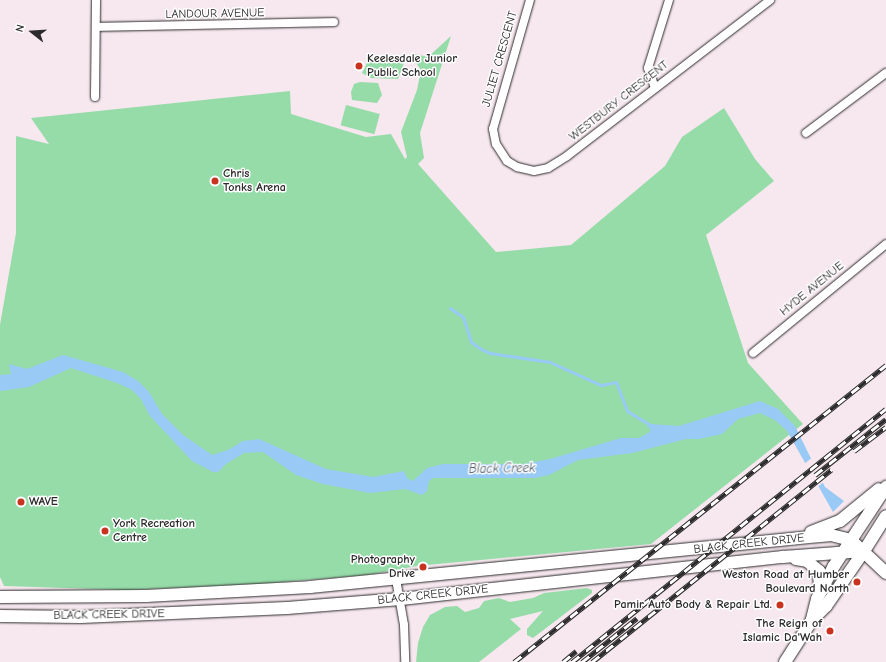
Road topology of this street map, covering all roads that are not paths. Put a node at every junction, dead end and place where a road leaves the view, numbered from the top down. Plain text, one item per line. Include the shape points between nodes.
1 (96, 0) edge
2 (530, 0) edge
3 (669, 0) edge
4 (770, 0) edge
5 (334, 22) dead end
6 (96, 27) junction
7 (886, 73) edge
8 (655, 88) junction
9 (95, 97) dead end
10 (494, 124) joint
11 (806, 133) dead end
12 (886, 244) edge
13 (754, 353) dead end
14 (886, 483) edge
15 (886, 487) edge
16 (886, 516) edge
17 (783, 540) junction
18 (851, 540) junction
19 (854, 552) junction
20 (783, 557) junction
21 (886, 573) edge
22 (396, 580) junction
23 (0, 596) edge
24 (401, 599) junction
25 (817, 600) junction
26 (0, 616) edge
27 (812, 620) junction
28 (786, 661) edge
29 (406, 662) edge

1 - 6 street
2 - 10 street, JULIET CRESCENT
3 - 8 street via 648,68
4 - 8 street, WESTBURY CRESCENT
5 - 6 street, LANDOUR AVENUE
6 - 9 street
7 - 11 street
8 - 10 street, WESTBURY CRESCENT via 567,156 541,170 526,170 507,161 496,144
12 - 13 street, HYDE AVENUE
14 - 17 main road via 840,521
15 - 18 main road
16 - 19 main road
17 - 18 main road, BLACK CREEK DRIVE via 831,535
17 - 22 main road, BLACK CREEK DRIVE
18 - 19 main road
18 - 19 main road
19 - 20 main road, BLACK CREEK DRIVE
19 - 21 main road
19 - 25 main road
19 - 27 main road via 849,569 826,606
20 - 24 main road, BLACK CREEK DRIVE
20 - 25 main road via 814,565 820,581
22 - 23 main road, BLACK CREEK DRIVE via 153,595
22 - 24 street
24 - 26 main road, BLACK CREEK DRIVE via 219,612 81,617
24 - 29 street
25 - 27 main road
27 - 28 main road

